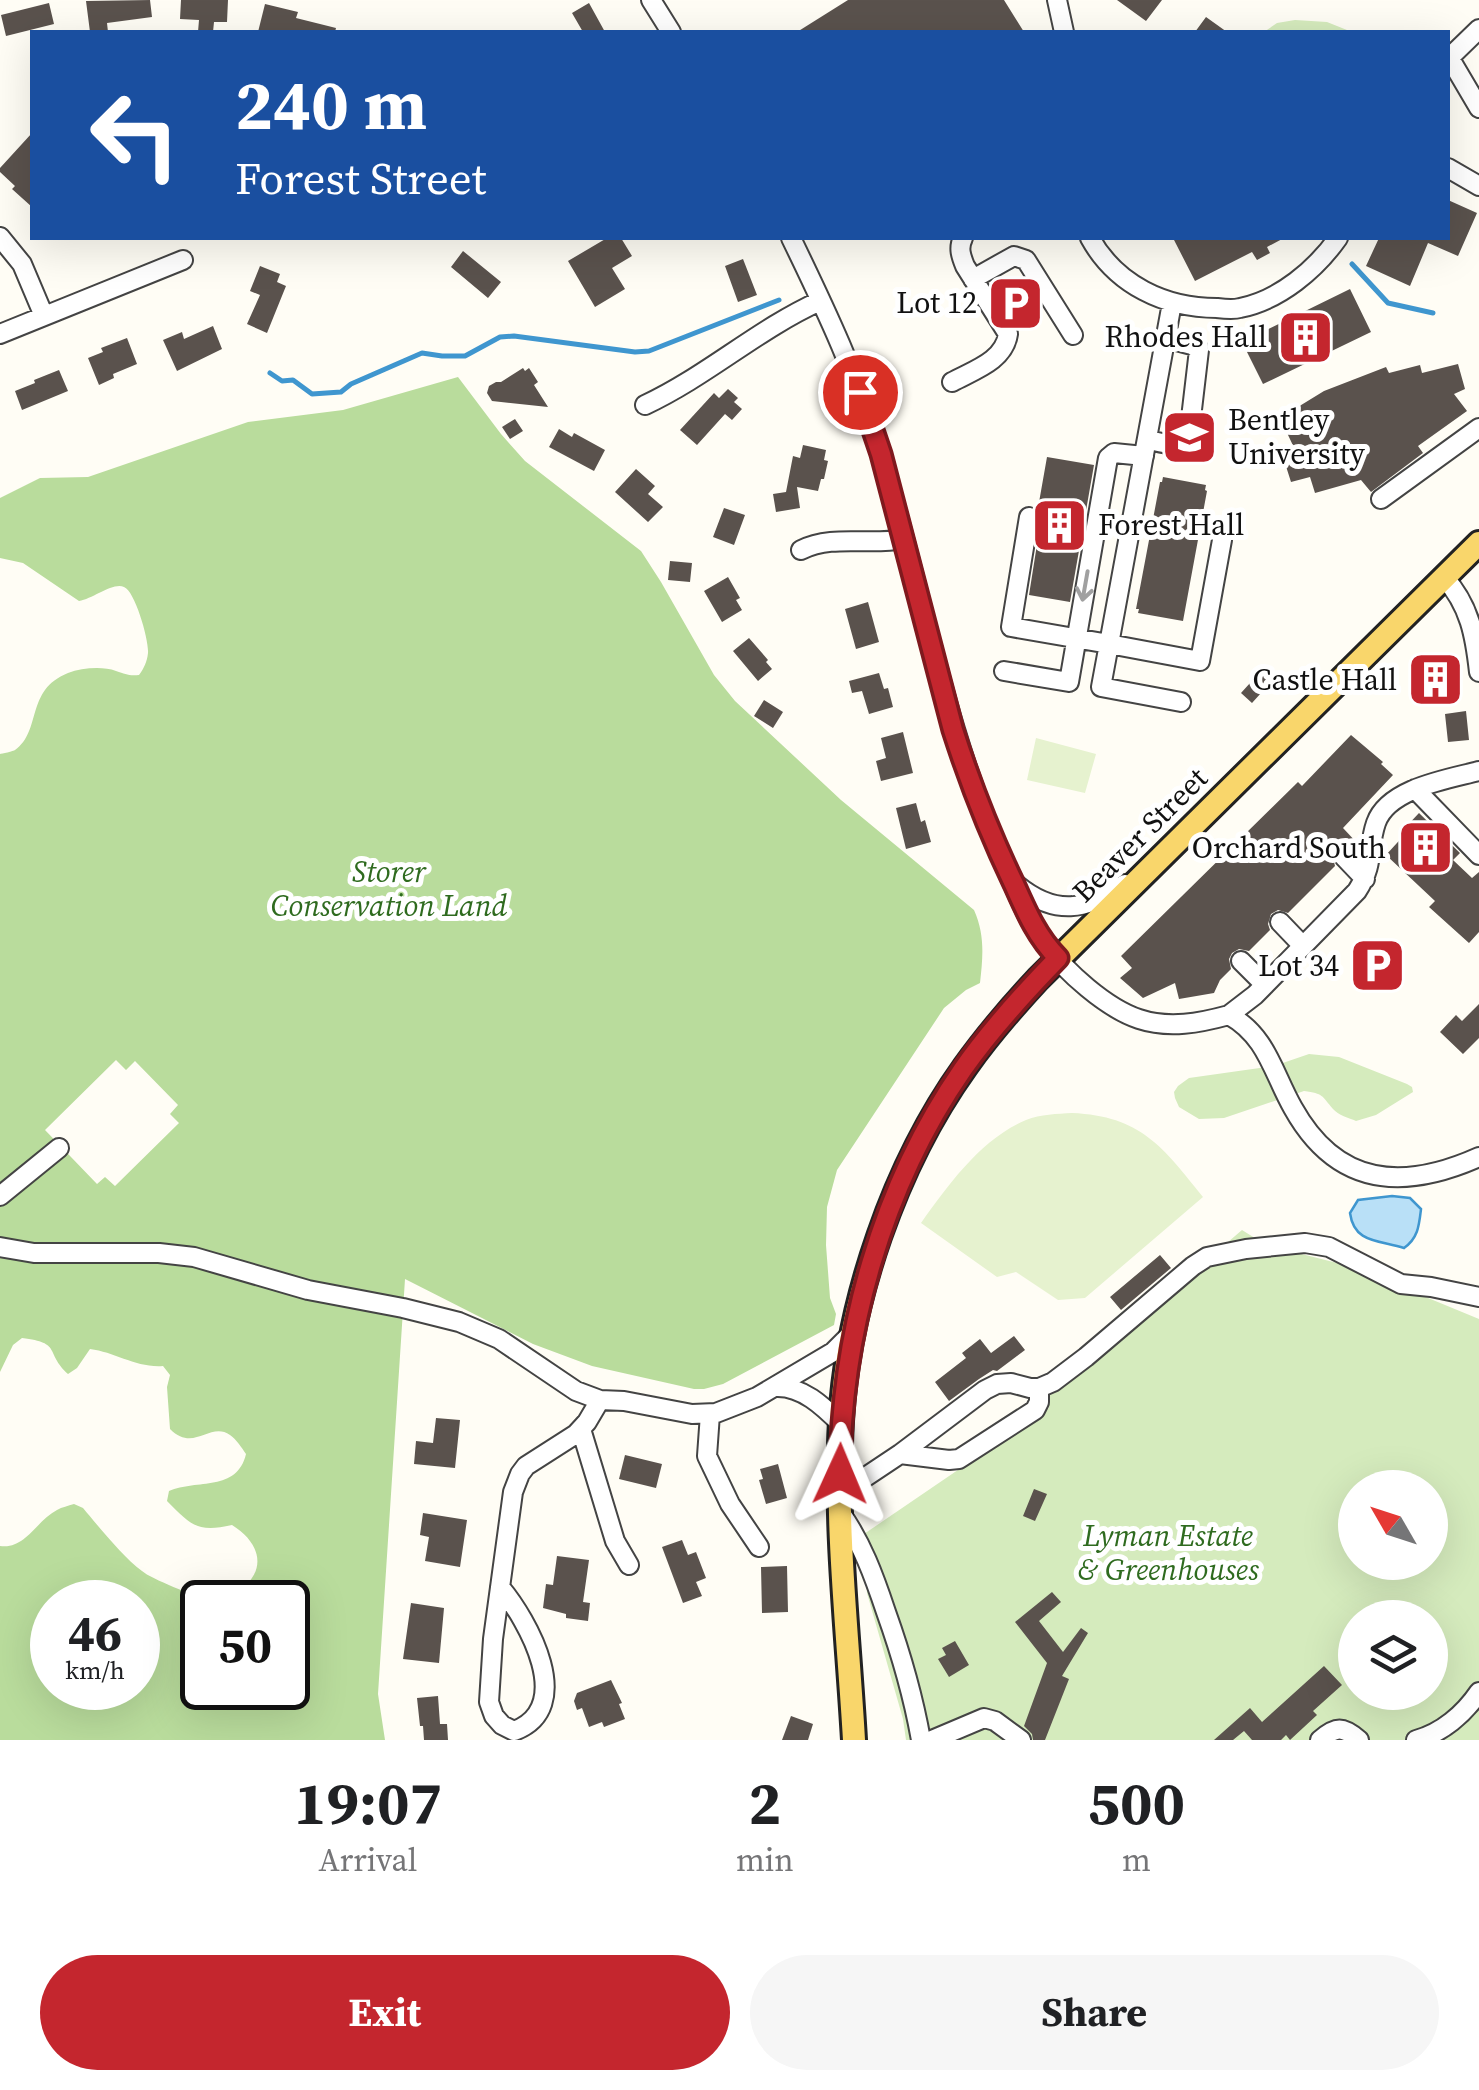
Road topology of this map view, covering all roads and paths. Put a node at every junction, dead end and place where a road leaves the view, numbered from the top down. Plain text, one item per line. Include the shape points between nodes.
1 (651, 0) edge
2 (1057, 0) edge
3 (1479, 29) edge
4 (670, 30) edge
5 (1064, 30) edge
6 (1450, 56) edge
7 (1450, 61) edge
8 (1479, 108) edge
9 (1450, 169) edge
10 (1479, 186) edge
11 (0, 237) edge
12 (792, 240) edge
13 (962, 240) edge
14 (1092, 240) edge
15 (1337, 240) edge
16 (184, 260) dead end
17 (973, 279) junction
18 (820, 301) junction
19 (1172, 303) junction
20 (44, 316) junction
21 (0, 334) edge
22 (1073, 334) dead end
23 (1165, 338) junction
24 (952, 382) dead end
25 (645, 405) dead end
26 (1479, 428) edge
27 (1145, 448) junction
28 (1381, 499) dead end
29 (1029, 517) dead end
30 (904, 538) junction
31 (1222, 540) dead end
32 (1479, 543) edge
33 (801, 550) dead end
34 (1444, 578) junction
35 (1077, 638) junction
36 (1109, 644) junction
37 (1004, 671) dead end
38 (1479, 672) edge
39 (1181, 702) dead end
40 (1479, 772) edge
41 (1415, 789) junction
42 (1479, 855) edge
43 (1161, 857) junction
44 (1344, 858) dead end
45 (1364, 879) junction
46 (1012, 882) junction
47 (1280, 922) dead end
48 (1303, 946) junction
49 (1058, 958) junction
50 (1241, 960) dead end
51 (1264, 986) junction
52 (1229, 1015) junction
53 (59, 1148) dead end
54 (1479, 1158) edge
55 (0, 1196) edge
56 (0, 1246) edge
57 (1479, 1298) edge
58 (854, 1330) junction
59 (775, 1387) junction
60 (1040, 1388) junction
61 (600, 1400) junction
62 (710, 1414) junction
63 (841, 1424) junction
64 (581, 1429) junction
65 (900, 1454) junction
66 (840, 1503) junction
67 (758, 1547) dead end
68 (629, 1565) dead end
69 (500, 1587) junction
70 (1479, 1692) edge
71 (854, 1740) edge
72 (921, 1740) edge
73 (932, 1740) edge
74 (1021, 1740) edge
75 (1320, 1740) edge
76 (1360, 1740) edge
77 (1416, 1740) edge

1 - 4 street
2 - 5 street
3 - 6 street
7 - 8 street
9 - 10 street
11 - 20 street via 22,264
12 - 18 street
13 - 17 street via 960,255
14 - 19 street via 1116,272
15 - 19 street via 1298,281 1264,300 1239,308
16 - 20 street
17 - 22 street via 1014,256 1026,260
17 - 24 street via 1008,334 1006,346
18 - 25 street
18 - 30 street via 867,410
19 - 23 street
20 - 21 street
23 - 27 street
23 - 27 street via 1199,350 1189,434 1182,442
26 - 28 street
27 -> 35 street via 1108,458
27 - 36 street
29 - 35 street via 1011,626
30 - 33 street via 828,541
30 - 46 street via 953,730
31 - 36 street via 1200,660
32 - 34 main road, Beaver Street
34 - 38 street via 1470,617
34 - 43 main road, Beaver Street
35 - 36 street
35 - 37 street via 1069,682
36 - 39 street via 1101,687
40 - 41 street
41 - 42 street
41 - 45 street via 1376,823
43 - 46 street via 1109,894 1079,906 1041,901
43 - 49 main road, Beaver Street
44 - 45 street
45 - 48 street
46 - 49 street
47 - 48 street
48 - 51 street
49 - 52 street via 1106,1002 1142,1020 1182,1024
49 - 58 main road, Beaver Street via 975,1052 928,1128 884,1226
50 - 51 street
51 - 52 street
52 - 54 street via 1260,1042 1308,1132 1350,1167 1398,1179
53 - 55 street
56 - 61 street via 194,1258 458,1322
57 - 60 street via 1401,1284 1330,1247 1305,1243 1226,1253 1193,1266
58 - 59 street via 833,1352
58 - 63 main road, Beaver Street
59 - 62 street
59 - 63 street via 802,1393
60 - 65 street via 1010,1383 985,1390
60 - 65 street via 1035,1410 959,1459
61 - 62 street
61 - 64 street
62 - 67 street via 707,1456
63 - 66 main road, Beaver Street
64 - 68 street via 615,1541
64 - 69 street via 520,1474
65 - 66 street
66 - 71 main road, Beaver Street
66 - 72 street via 906,1670
69 - 69 street via 523,1621 546,1683 537,1716 514,1730 502,1725 489,1702
70 - 77 street via 1452,1722
73 - 74 street via 984,1718
75 - 76 street via 1340,1729

